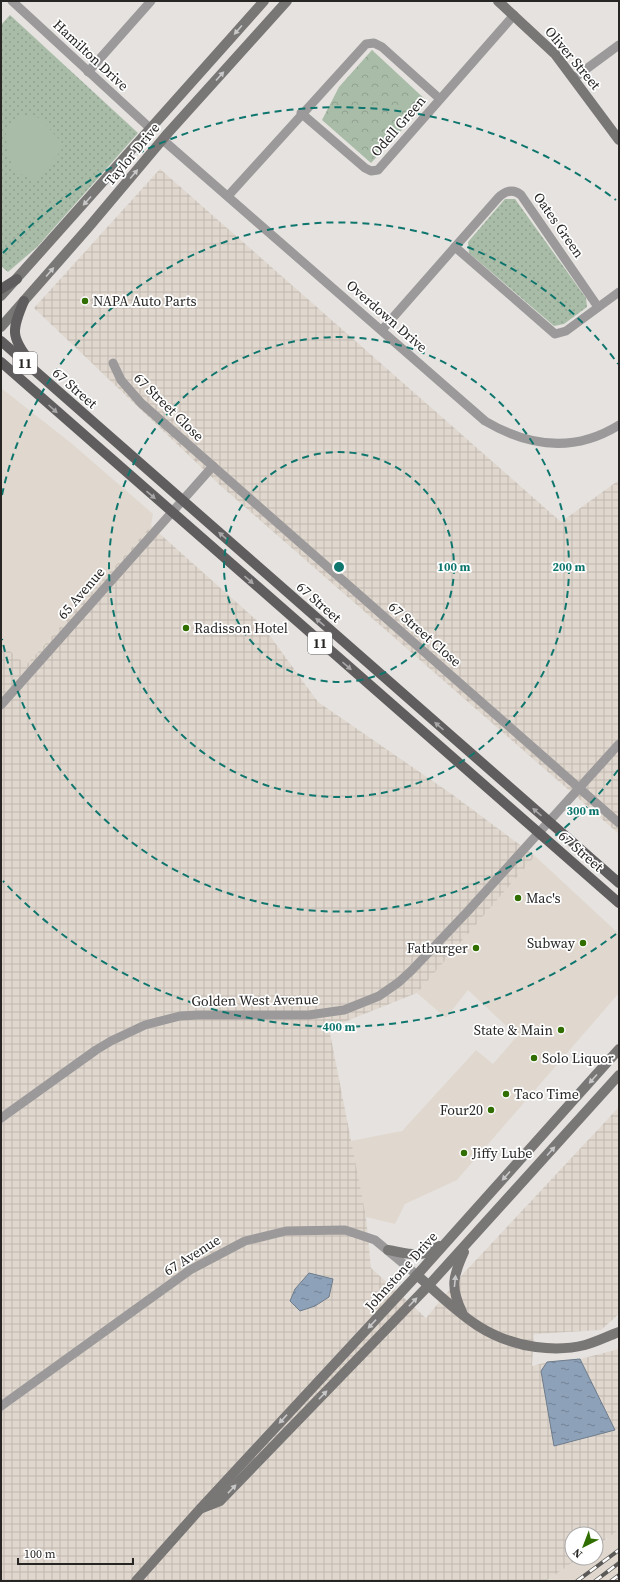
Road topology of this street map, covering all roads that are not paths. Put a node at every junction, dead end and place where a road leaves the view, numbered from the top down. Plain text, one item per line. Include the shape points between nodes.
1 (12, 1) edge
2 (151, 1) edge
3 (264, 1) edge
4 (287, 1) edge
5 (498, 1) edge
6 (514, 15) junction
7 (619, 45) edge
8 (88, 72) junction
9 (574, 78) junction
10 (440, 99) junction
11 (301, 113) junction
12 (151, 129) junction
13 (163, 140) junction
14 (619, 140) edge
15 (228, 196) junction
16 (455, 247) junction
17 (17, 279) junction
18 (1, 289) edge
19 (619, 292) edge
20 (1, 296) edge
21 (24, 302) junction
22 (598, 307) junction
23 (1, 327) edge
24 (382, 330) junction
25 (1, 341) edge
26 (1, 362) edge
27 (113, 363) dead end
28 (1, 371) edge
29 (24, 383) junction
30 (49, 384) junction
31 (619, 425) edge
32 (213, 466) junction
33 (182, 500) junction
34 (171, 512) junction
35 (1, 705) edge
36 (619, 744) edge
37 (579, 789) junction
38 (548, 822) junction
39 (619, 823) edge
40 (538, 833) junction
41 (619, 883) edge
42 (618, 903) edge
43 (619, 1049) edge
44 (619, 1075) edge
45 (1, 1118) edge
46 (450, 1239) junction
47 (469, 1243) junction
48 (388, 1250) junction
49 (417, 1275) junction
50 (429, 1285) junction
51 (465, 1317) junction
52 (619, 1332) edge
53 (1, 1406) edge
54 (200, 1509) junction
55 (136, 1581) edge

1 - 8 street, Hamilton Drive
2 - 8 street
3 -> 12 main road, Taylor Drive
13 -> 4 main road, Taylor Drive
5 - 6 main road, Oliver Street
6 - 9 main road, Oliver Street via 546,45
6 - 10 street, Odell Green
7 - 9 street
8 - 12 street, Hamilton Drive
9 - 14 main road, Oliver Street
10 - 11 street, Odell Green via 382,47 370,43 363,46
10 - 11 street, Odell Green via 381,168 374,171 362,166
11 - 15 street, Odell Green
12 -> 17 main road, Taylor Drive
13 - 15 street, Overdown Drive
21 -> 13 main road, Taylor Drive
15 - 24 street, Overdown Drive
16 - 22 street via 555,334 566,331
16 - 22 street, Oates Green via 501,195 508,191 519,192
16 - 24 street, Oates Green
17 - 18 main road
17 - 20 main road, Taylor Drive
19 - 22 street
21 - 23 main road, Taylor Drive
21 - 30 main road via 15,322 16,341
24 - 31 street, Overdown Drive via 472,410 498,429 514,436 538,443 570,443 594,437
25 - 30 main road, 67 Street / 11
26 - 29 main road, 67 Street / 11
27 - 32 street, 67 Street Close via 129,390
28 - 29 main road
29 -> 34 main road, 67 Street / 11
30 - 33 main road, 67 Street / 11
32 - 33 street
32 - 37 street, 67 Street Close
33 - 34 street, 65 Avenue
38 -> 33 main road, 67 Street / 11
34 - 35 street, 65 Avenue
34 -> 40 main road, 67 Street / 11
36 - 37 street, Golden West Avenue
37 - 38 street, Golden West Avenue
37 - 39 street, 67 Street Close
38 - 40 street, Golden West Avenue
38 - 41 main road, 67 Street / 11
40 - 42 main road, 67 Street / 11
40 - 45 street, Golden West Avenue via 412,970 379,996 344,1010 309,1015 198,1015 146,1025 96,1050
43 -> 46 main road, Johnstone Drive
47 -> 44 main road, Johnstone Drive
46 - 48 main road via 430,1252 418,1256
46 - 49 main road, Johnstone Drive
47 - 50 main road, Johnstone Drive
51 -> 47 main road via 455,1297 453,1282
48 - 49 street, 67 Avenue
48 - 53 street, 67 Avenue via 365,1236 333,1229 286,1231 245,1241 190,1270
49 - 50 main road
49 -> 54 main road, Johnstone Drive
50 - 51 main road
54 -> 50 main road, Johnstone Drive via 220,1502
51 - 52 main road via 494,1336 519,1345 551,1349 584,1345
54 - 55 main road, Johnstone Drive

